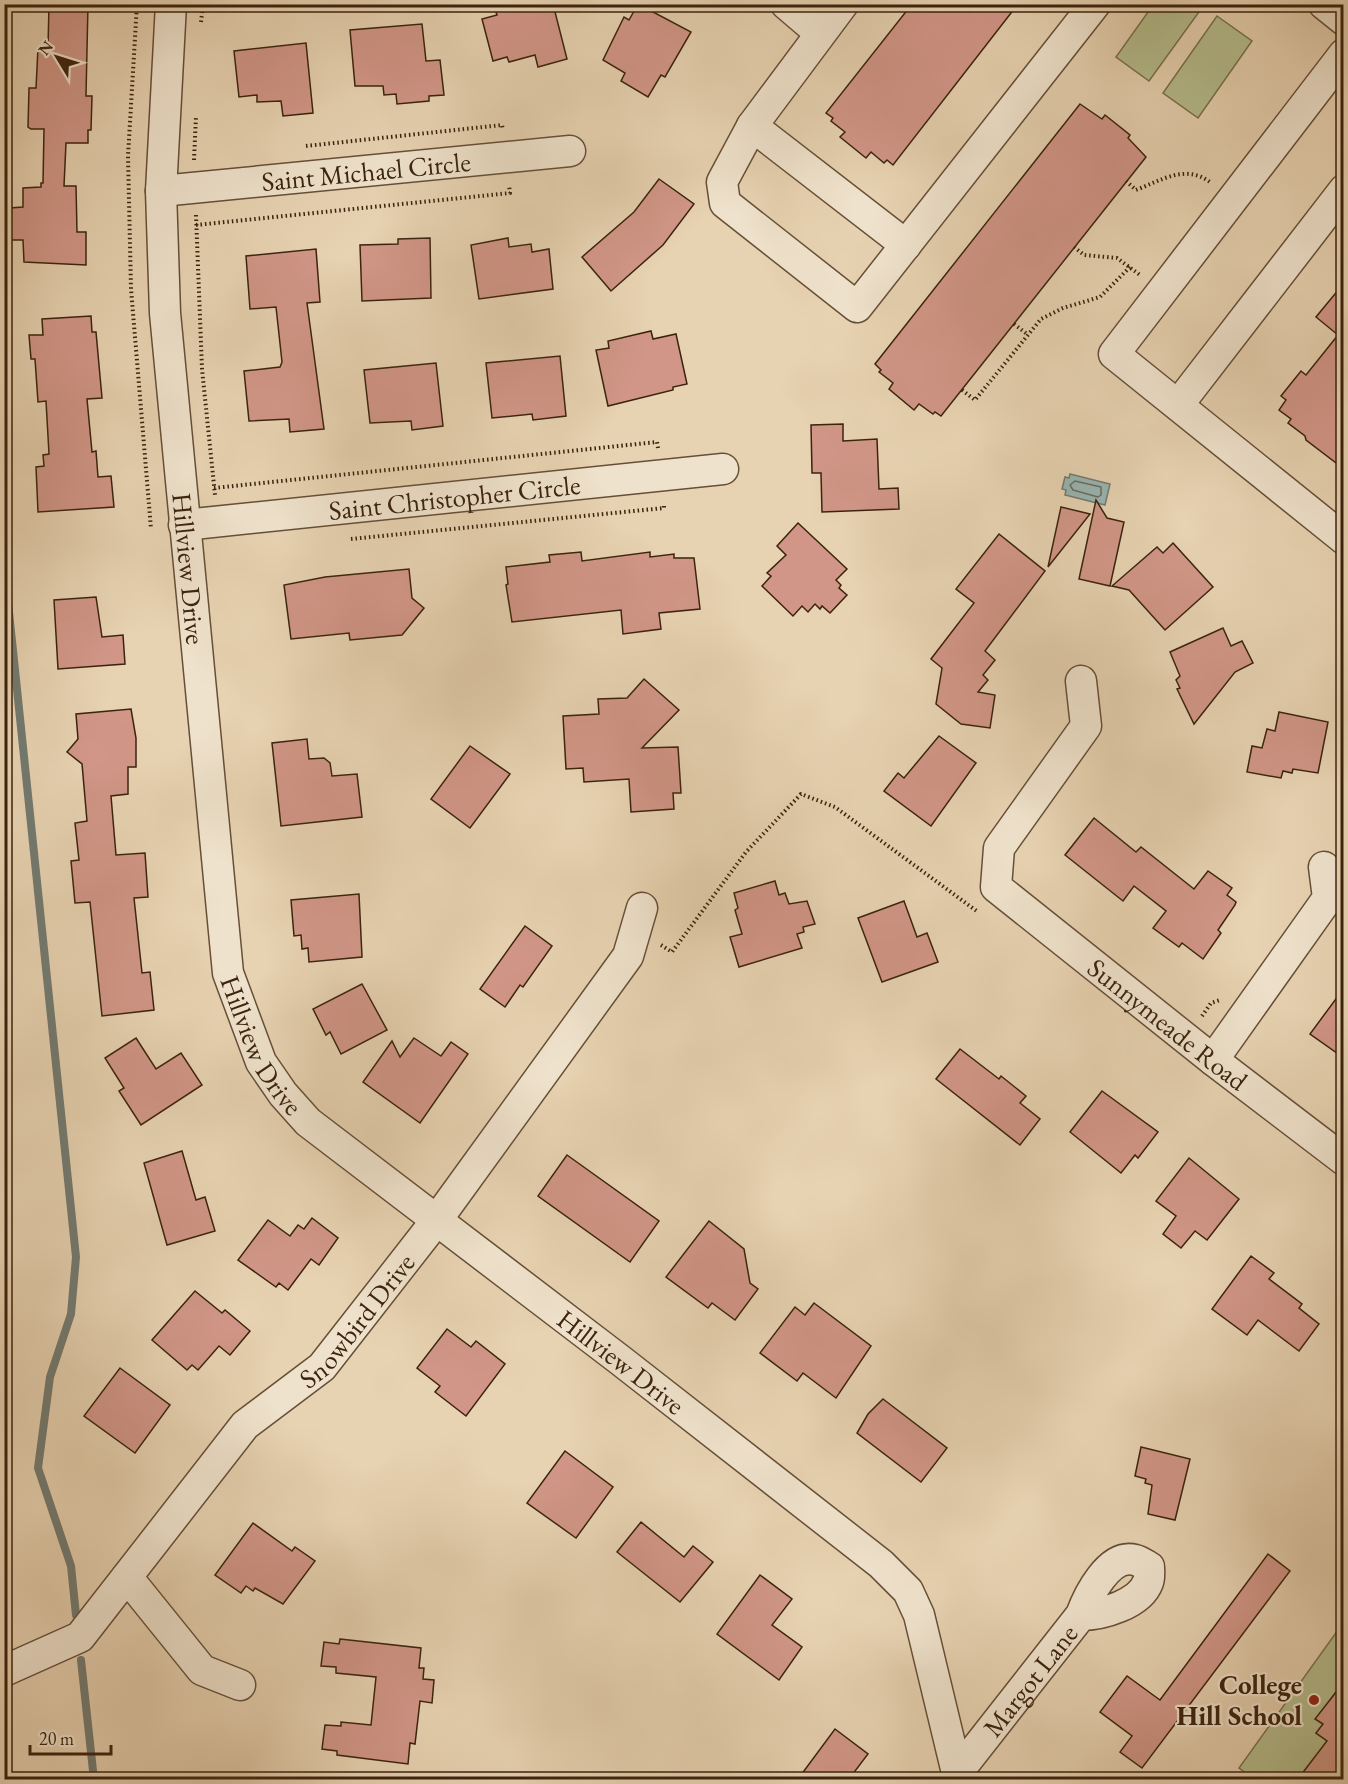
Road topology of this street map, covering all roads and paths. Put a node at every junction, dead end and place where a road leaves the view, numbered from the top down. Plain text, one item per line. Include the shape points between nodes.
1 (171, 4) edge
2 (202, 4) edge
3 (786, 4) edge
4 (843, 4) edge
5 (1095, 4) edge
6 (1324, 4) edge
7 (1344, 20) edge
8 (201, 26) dead end
9 (820, 33) junction
10 (1344, 54) edge
11 (196, 113) dead end
12 (752, 126) junction
13 (570, 152) dead end
14 (1126, 181) dead end
15 (195, 187) junction
16 (1344, 190) edge
17 (161, 191) junction
18 (1233, 199) junction
19 (906, 246) junction
20 (1074, 247) dead end
21 (1130, 267) junction
22 (1162, 292) junction
23 (1014, 324) dead end
24 (1027, 334) junction
25 (962, 390) dead end
26 (1178, 405) junction
27 (657, 442) dead end
28 (723, 469) dead end
29 (214, 488) junction
30 (664, 507) dead end
31 (219, 520) junction
32 (184, 525) junction
33 (350, 539) dead end
34 (1344, 539) edge
35 (1081, 681) dead end
36 (1324, 867) dead end
37 (996, 886) junction
38 (642, 908) dead end
39 (628, 956) junction
40 (1213, 1060) junction
41 (1344, 1160) edge
42 (436, 1221) junction
43 (127, 1577) junction
44 (1081, 1615) dead end
45 (4, 1671) edge
46 (240, 1685) dead end
47 (959, 1776) edge

1 - 17 street, Hillview Drive
2 - 8 path
3 - 9 street
4 - 9 street
5 - 19 street
6 - 7 street
9 - 12 street
10 - 18 street
11 - 15 path
12 - 19 street
12 - 19 street via 722,182 725,203 857,307
13 - 15 street, Saint Michael Circle
14 - 18 path via 1136,190 1186,172 1199,175
15 - 17 street, Saint Michael Circle
15 - 29 path via 202,369
16 - 26 street
17 - 32 street, Hillview Drive via 165,313
18 - 22 street
20 - 21 path via 1084,255 1117,258
21 - 22 path
21 - 24 path via 1100,297 1041,319
22 - 26 street via 1114,354
23 - 24 path
24 - 25 path via 975,400
26 - 34 street
27 - 29 path
28 - 31 street, Saint Christopher Circle
29 - 31 path
30 - 33 path
31 - 32 street, Saint Christopher Circle
32 - 42 street, Hillview Drive via 228,973 261,1062 282,1094 308,1122
35 - 37 street via 1086,726 999,848
36 - 40 street via 1328,898
37 - 39 path via 980,913 835,807 801,794 746,852 672,952 658,943
37 - 40 street, Sunnymeade Road
38 - 39 street, Snowbird Drive
39 - 42 street, Snowbird Drive
40 - 41 street, Sunnymeade Road
42 - 43 street, Snowbird Drive via 322,1367 245,1425
42 - 47 street, Hillview Drive via 696,1418 881,1564 908,1591 919,1615
43 - 45 street, Snowbird Drive via 80,1637
43 - 46 street via 201,1670
44 - 47 street, Margot Lane

